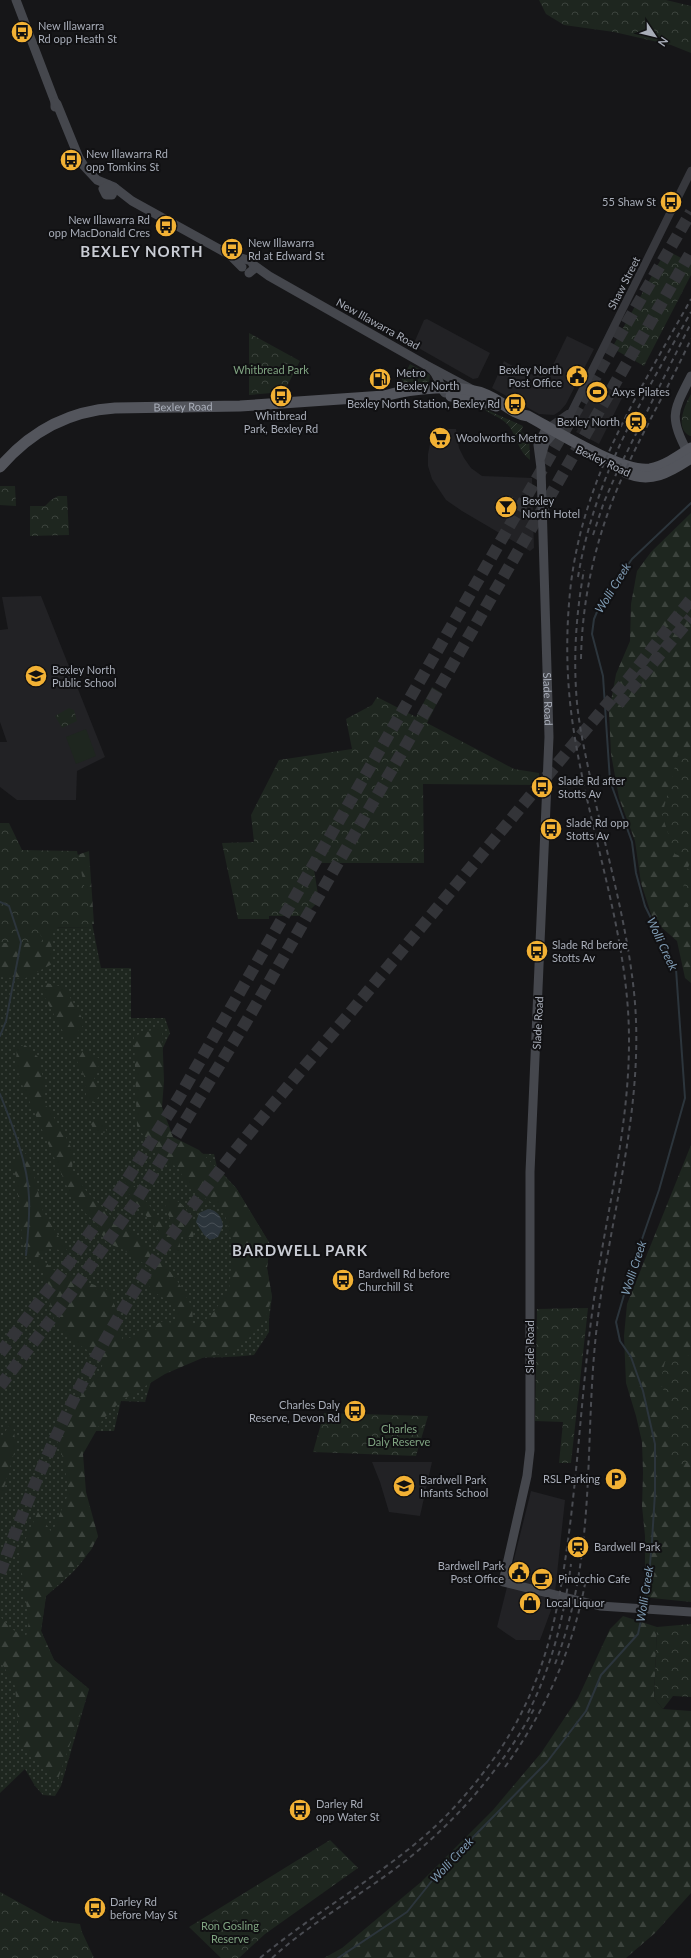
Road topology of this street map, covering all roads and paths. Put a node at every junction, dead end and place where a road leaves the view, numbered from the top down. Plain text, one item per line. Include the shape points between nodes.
1 (16, 0) edge
2 (691, 172) edge
3 (426, 365) junction
4 (691, 376) edge
5 (439, 388) junction
6 (476, 391) junction
7 (384, 396) junction
8 (516, 412) junction
9 (550, 431) junction
10 (690, 454) edge
11 (0, 468) edge
12 (691, 1612) edge

1 - 3 main road, New Illawarra Road via 80,168 90,181 138,204
2 - 9 street, Shaw Street via 567,421
3 - 5 main road via 436,373
3 - 6 main road, New Illawarra Road
4 - 10 main road via 677,404 674,417 677,432
5 - 6 main road, Bexley Road
5 - 7 main road, Bexley Road
5 - 7 main road, Bexley Road via 400,398
5 - 8 main road, Bexley Road
6 - 8 main road, Bexley Road via 502,402
7 - 11 main road, Bexley Road via 274,404 93,410 62,419 40,431 15,450
8 - 9 main road, Bexley Road via 528,416
9 - 10 main road, Bexley Road via 646,477 659,475
9 - 12 main road, Slade Road via 540,461 549,737 530,1179 530,1450 527,1476 503,1582 591,1604

